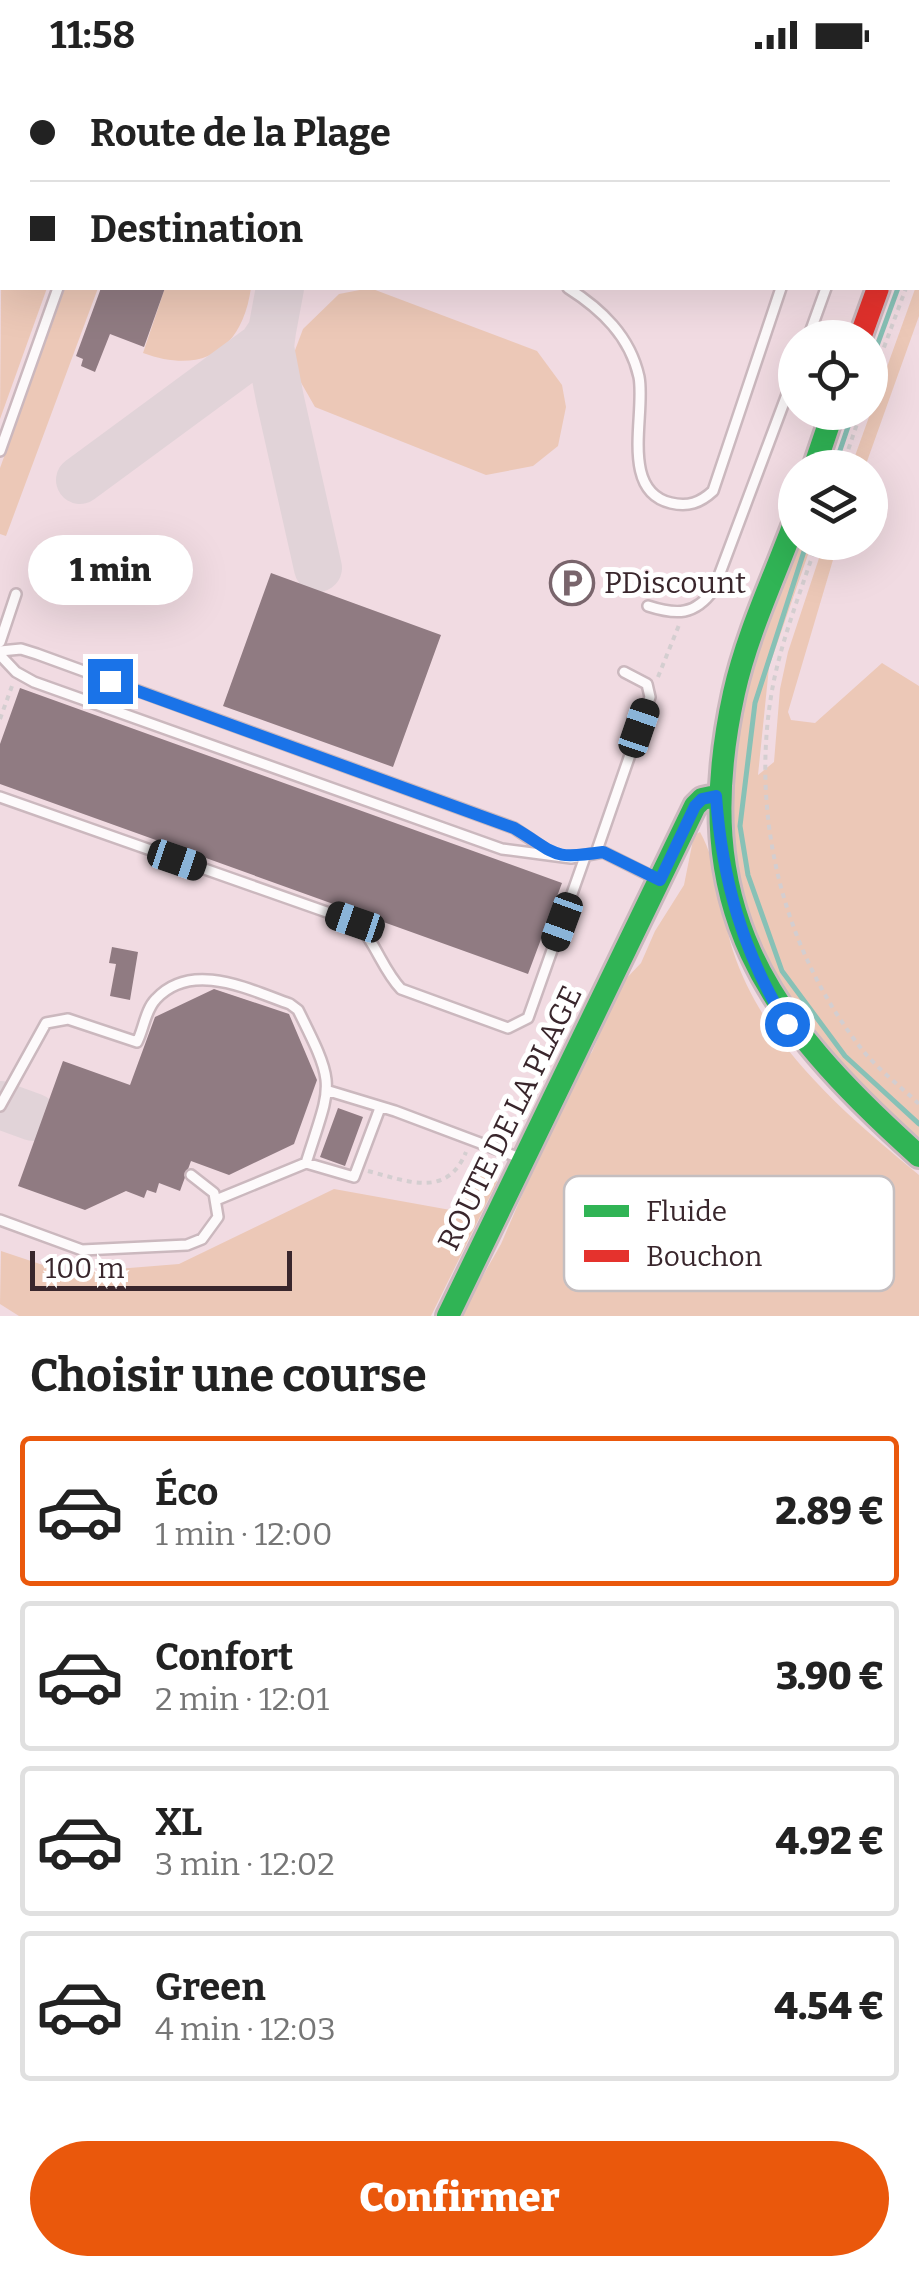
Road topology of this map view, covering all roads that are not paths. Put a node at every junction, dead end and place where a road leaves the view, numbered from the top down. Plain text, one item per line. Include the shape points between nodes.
1 (57, 290) edge
2 (571, 290) edge
3 (780, 290) edge
4 (825, 290) edge
5 (877, 290) edge
6 (814, 320) edge
7 (866, 320) edge
8 (778, 419) edge
9 (0, 450) edge
10 (781, 560) edge
11 (16, 594) dead end
12 (648, 606) dead end
13 (0, 642) edge
14 (0, 653) edge
15 (624, 672) dead end
16 (0, 796) edge
17 (716, 796) junction
18 (596, 853) junction
19 (556, 857) junction
20 (585, 857) junction
21 (660, 880) junction
22 (329, 1091) junction
23 (0, 1106) edge
24 (380, 1108) junction
25 (919, 1156) edge
26 (524, 1160) junction
27 (306, 1162) junction
28 (191, 1175) dead end
29 (216, 1200) junction
30 (0, 1220) edge
31 (448, 1316) edge

1 - 9 lane
2 - 3 lane via 600,308 625,341 639,378 638,461 646,484 661,501 683,506 713,491
4 - 6 lane
5 - 7 street
8 - 12 lane via 714,590 684,612
10 - 17 street via 736,688
11 - 13 lane
14 - 19 lane via 16,672 502,849
14 - 19 lane via 37,654 496,821
15 - 18 lane via 650,689
16 - 20 lane via 355,922 401,988 508,1028 528,1018
17 - 21 street, ROUTE DE LA PLAGE via 695,806
17 - 25 street via 726,879 760,981 819,1063
18 - 20 lane
18 - 21 lane
19 - 20 lane
21 - 26 street, ROUTE DE LA PLAGE
22 - 23 lane via 326,1066 290,1004 217,979 156,999 137,1042 68,1019 46,1024
22 - 24 lane
22 - 27 lane
24 - 26 lane
24 - 27 lane via 349,1177
26 - 31 street, ROUTE DE LA PLAGE
27 - 29 lane
28 - 29 lane
29 - 30 lane via 213,1228 187,1244 82,1250

